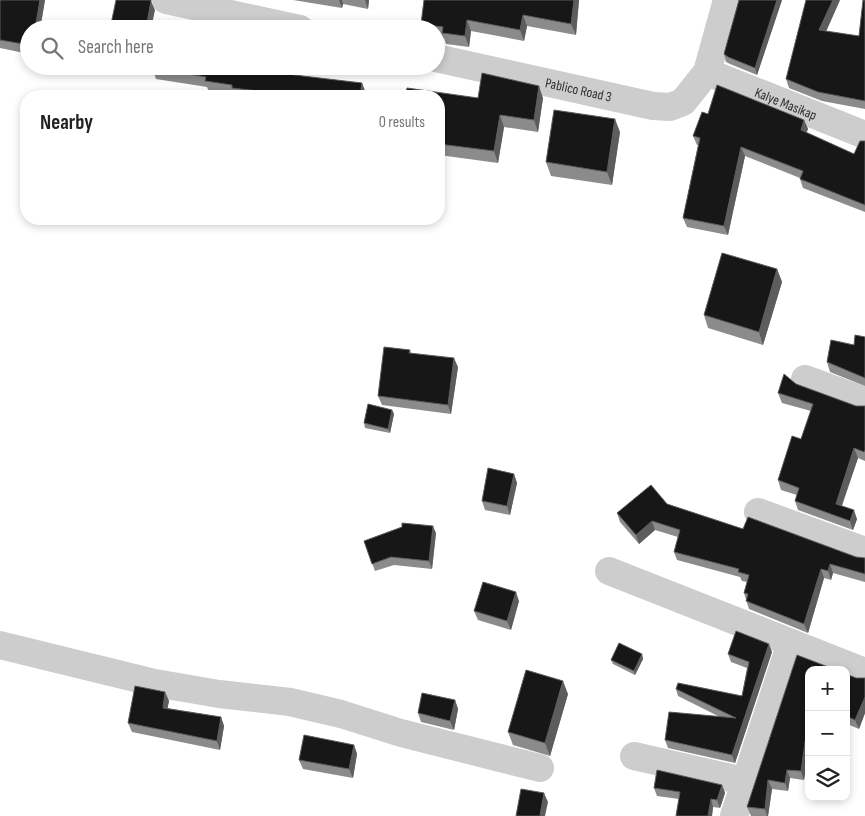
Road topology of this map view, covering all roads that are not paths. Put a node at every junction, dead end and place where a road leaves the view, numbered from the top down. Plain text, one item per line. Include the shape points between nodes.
1 (166, 0) edge
2 (727, 0) edge
3 (258, 20) edge
4 (445, 60) edge
5 (707, 72) junction
6 (865, 135) edge
7 (805, 379) dead end
8 (865, 401) edge
9 (758, 512) dead end
10 (865, 551) edge
11 (610, 571) dead end
12 (791, 643) junction
13 (0, 644) edge
14 (865, 672) edge
15 (634, 756) dead end
16 (540, 768) dead end
17 (744, 781) junction
18 (734, 816) edge

1 - 3 street
2 - 5 street
4 - 5 street, Pablico Road 3 via 670,107 683,102
5 - 6 street, Kalye Masikap
7 - 8 street
9 - 10 street
11 - 12 street
12 - 14 street
12 - 17 street
13 - 16 street via 155,684 290,702
15 - 17 street
17 - 18 street

